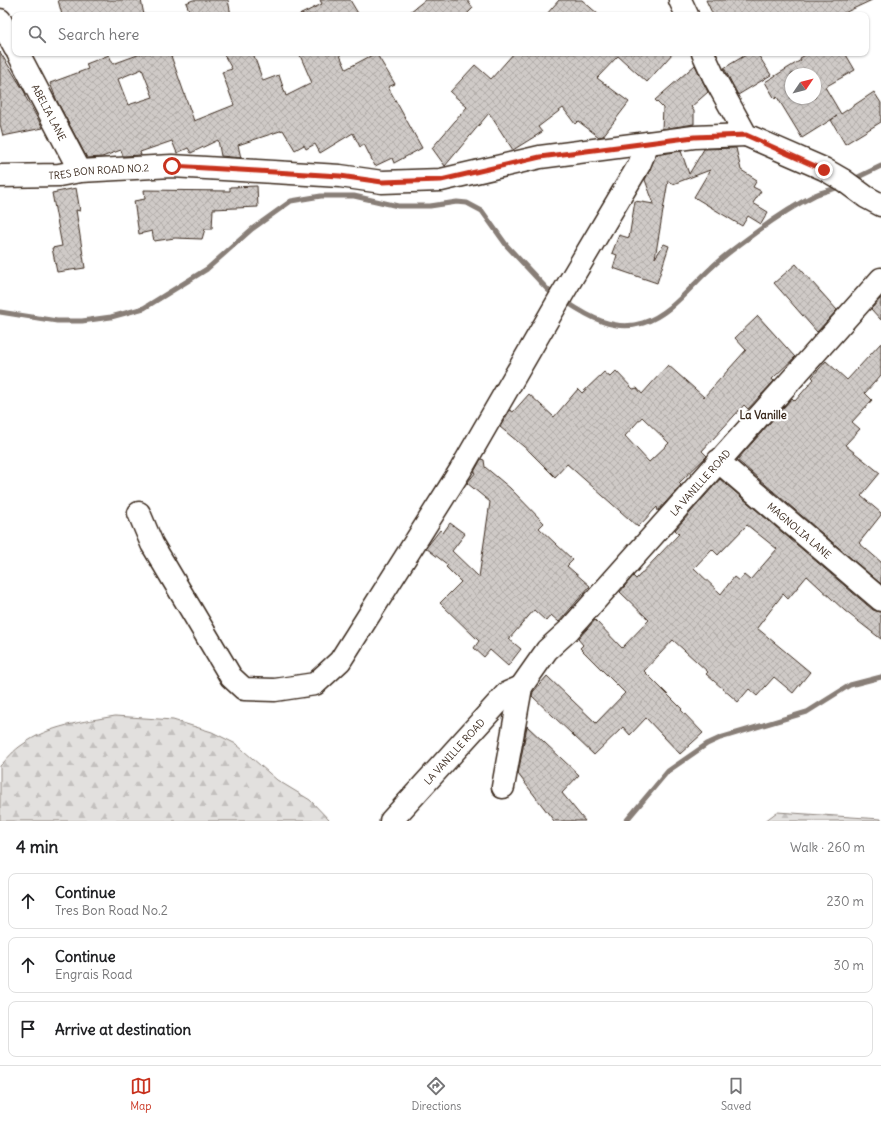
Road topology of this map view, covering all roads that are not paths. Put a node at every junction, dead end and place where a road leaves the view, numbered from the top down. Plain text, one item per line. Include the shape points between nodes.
1 (680, 0) edge
2 (686, 12) edge
3 (0, 20) edge
4 (12, 42) edge
5 (20, 56) edge
6 (704, 56) edge
7 (746, 135) junction
8 (648, 143) junction
9 (80, 171) junction
10 (0, 176) edge
11 (877, 203) edge
12 (881, 279) edge
13 (718, 461) junction
14 (139, 513) dead end
15 (881, 600) edge
16 (521, 687) junction
17 (504, 787) dead end
18 (391, 821) edge

1 - 2 street
3 - 4 street
5 - 9 street, ABELIA LANE
6 - 7 street
7 - 8 street, TRES BON ROAD NO.2 via 694,137
7 - 11 street via 843,180
8 - 9 street, TRES BON ROAD NO.2 via 540,157 441,180 382,182 340,176 189,167
8 - 14 street via 639,165 460,471 340,661 315,684 275,690 244,689 239,685 231,677 152,544
9 - 10 street, TRES BON ROAD NO.2 via 59,175
12 - 13 street, LA VANILLE ROAD
13 - 15 street, MAGNOLIA LANE
13 - 16 street, LA VANILLE ROAD via 569,630 548,650
16 - 17 street, LA VANILLE ROAD
16 - 18 street, LA VANILLE ROAD via 506,693

